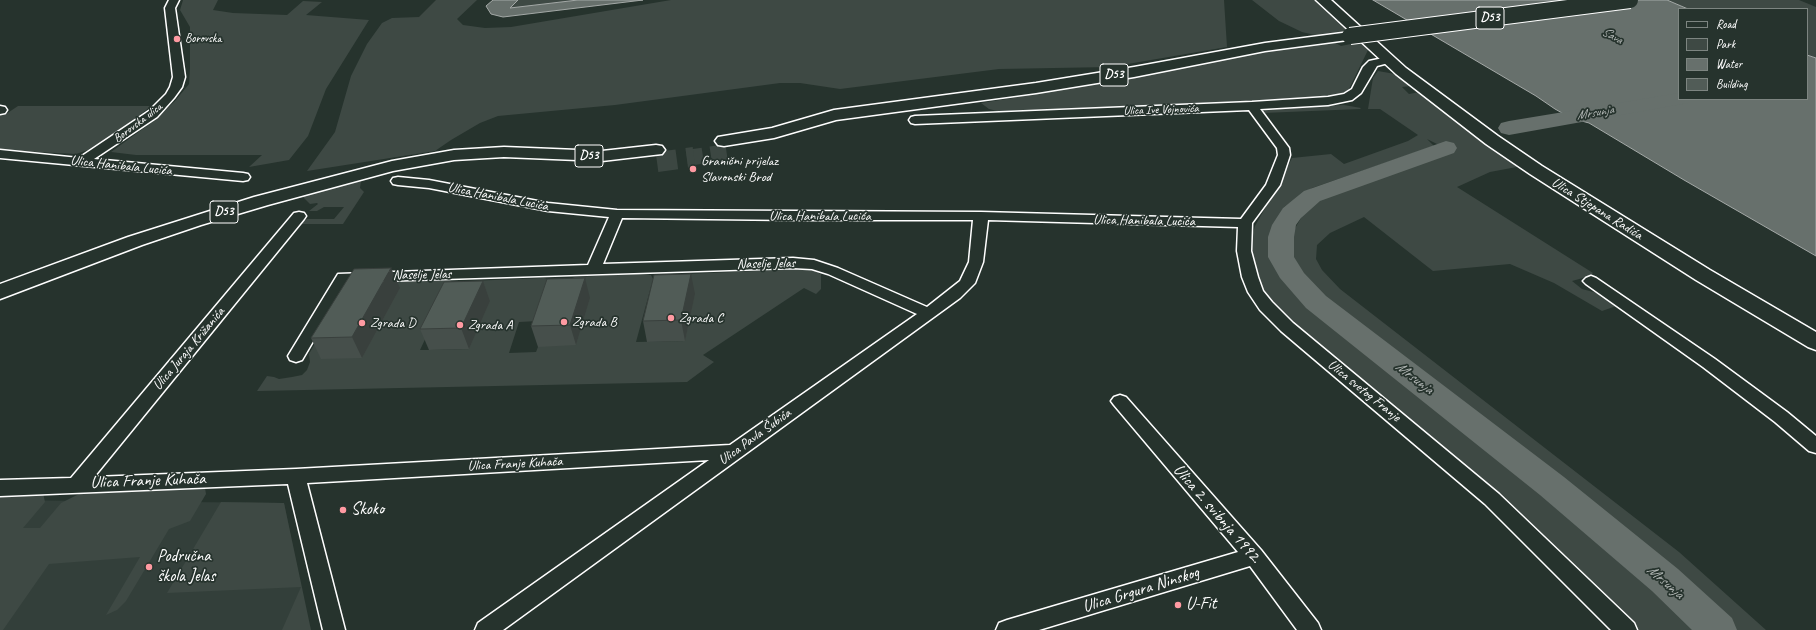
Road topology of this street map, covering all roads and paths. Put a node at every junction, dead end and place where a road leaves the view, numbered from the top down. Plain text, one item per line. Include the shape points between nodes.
1 (174, 0) edge
2 (1323, 0) edge
3 (1630, 0) edge
4 (1388, 60) junction
5 (1252, 106) junction
6 (915, 120) dead end
7 (725, 147) tunnel mouth
8 (0, 154) edge
9 (656, 156) tunnel mouth
10 (81, 162) junction
11 (243, 177) dead end
12 (398, 181) dead end
13 (617, 214) junction
14 (299, 216) dead end
15 (981, 216) junction
16 (1246, 223) junction
17 (594, 268) junction
18 (1591, 281) dead end
19 (0, 292) edge
20 (928, 313) junction
21 (1816, 342) edge
22 (296, 356) dead end
23 (1120, 401) dead end
24 (1816, 446) edge
25 (735, 452) junction
26 (296, 476) junction
27 (78, 483) junction
28 (0, 488) edge
29 (1254, 556) junction
30 (1030, 627) edge
31 (334, 630) edge
32 (486, 630) edge
33 (1007, 630) edge
34 (1310, 630) edge
35 (1626, 630) edge

1 - 10 street, Borovska ulica via 170,8 179,77 176,87 153,114
2 - 4 main road, Ulica Stjepana Radića
3 - 7 main road, D53, bridge via 1265,47 1036,88 856,112 783,143
4 - 5 street, Ulica Ive Vojnovića via 1373,63 1357,91 1348,98
4 - 21 main road, Ulica Stjepana Radića via 1457,114 1536,170 1703,275
5 - 6 street, Ulica Ive Vojnovića
5 - 16 street via 1283,148 1284,156 1273,185
8 - 10 street, Ulica Hanibala Lucića
9 - 19 main road, D53 via 608,168 576,167 522,153 437,157 364,173 194,221 128,243
10 - 11 street, Ulica Hanibala Lucića
12 - 13 street, Ulica Hanibala Lucića via 428,184 548,208
13 - 15 street, Ulica Hanibala Lucića
13 - 17 street
14 - 27 street, Ulica Juraja Križanića
15 - 16 street, Ulica Hanibala Lucića
15 - 20 street, Ulica Pavla Šubića via 976,262 966,283
16 - 35 street, Ulica svetog Franje via 1244,251 1250,277 1266,306 1287,327 1492,499
17 - 20 street, Naselje Jelas via 793,262 834,271
17 - 22 street, Naselje Jelas via 343,277
18 - 24 street via 1709,363
20 - 25 street, Ulica Pavla Šubića
23 - 29 street, Ulica 2. svibnja 1992.
25 - 26 street, Ulica Franje Kuhača
25 - 32 street, Ulica Pavla Šubića
26 - 27 street, Ulica Franje Kuhača
26 - 31 street
27 - 28 street, Ulica Franje Kuhača
29 - 30 street, Ulica Grgura Ninskog
29 - 34 street, Ulica 2. svibnja 1992.
30 - 33 street, Ulica Grgura Ninskog

